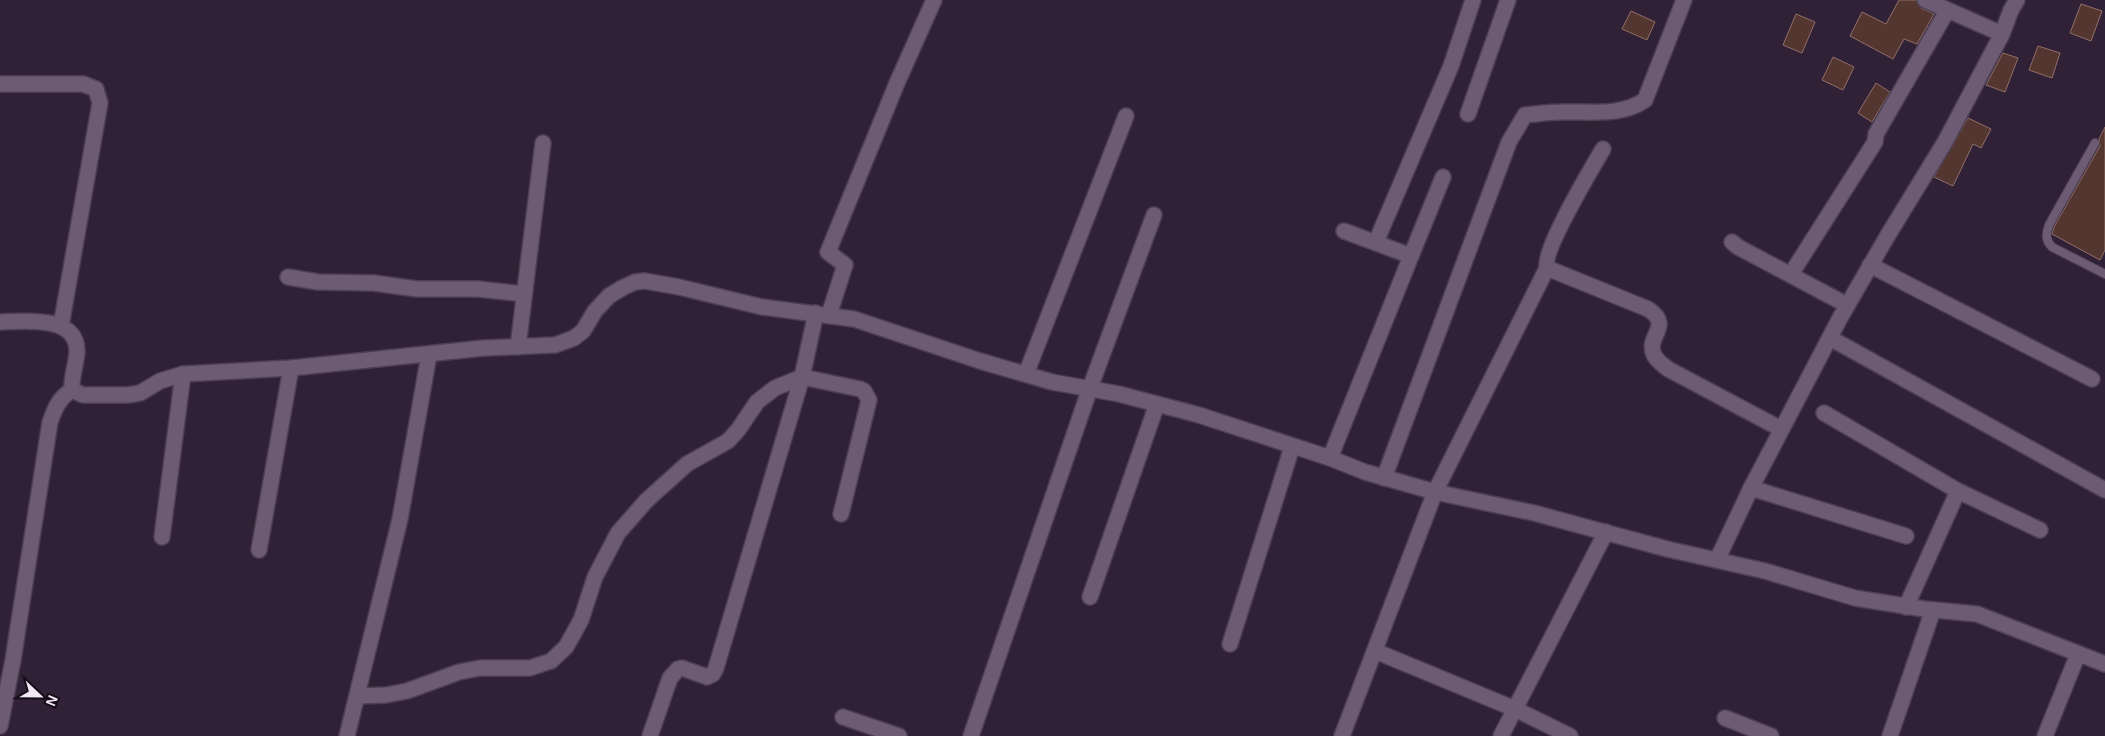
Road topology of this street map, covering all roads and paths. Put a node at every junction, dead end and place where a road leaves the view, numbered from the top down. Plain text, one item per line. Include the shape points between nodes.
1 (934, 0) edge
2 (1474, 0) edge
3 (1508, 0) edge
4 (1684, 0) edge
5 (1924, 0) edge
6 (2017, 0) edge
7 (1947, 11) junction
8 (2002, 34) junction
9 (0, 84) edge
10 (1468, 114) dead end
11 (1126, 116) dead end
12 (543, 143) dead end
13 (2095, 143) dead end
14 (1603, 149) dead end
15 (1442, 177) dead end
16 (1154, 215) dead end
17 (1344, 231) dead end
18 (1376, 242) junction
19 (1732, 242) dead end
20 (1411, 256) junction
21 (1870, 265) junction
22 (1547, 268) junction
23 (1791, 274) junction
24 (2105, 274) edge
25 (288, 277) dead end
26 (524, 294) junction
27 (1847, 305) junction
28 (822, 314) junction
29 (0, 322) edge
30 (62, 326) junction
31 (1830, 338) junction
32 (518, 346) junction
33 (430, 355) junction
34 (291, 368) junction
35 (183, 374) junction
36 (1026, 374) junction
37 (802, 377) junction
38 (2092, 379) dead end
39 (1090, 388) junction
40 (72, 390) junction
41 (1157, 404) junction
42 (1824, 412) dead end
43 (1781, 429) junction
44 (1292, 447) junction
45 (1330, 458) junction
46 (1384, 478) junction
47 (1751, 488) junction
48 (2105, 490) edge
49 (1958, 491) junction
50 (1435, 492) junction
51 (841, 514) dead end
52 (2040, 530) dead end
53 (1606, 532) junction
54 (1906, 536) dead end
55 (162, 537) dead end
56 (259, 550) dead end
57 (1717, 560) junction
58 (1090, 597) dead end
59 (1906, 607) junction
60 (1933, 610) junction
61 (1230, 644) dead end
62 (1374, 651) junction
63 (2078, 654) junction
64 (2105, 664) edge
65 (357, 696) junction
66 (1515, 709) junction
67 (843, 717) dead end
68 (1725, 718) dead end
69 (0, 726) edge
70 (347, 736) edge
71 (650, 736) edge
72 (899, 736) edge
73 (971, 736) edge
74 (1342, 736) edge
75 (1501, 736) edge
76 (1570, 736) edge
77 (1771, 736) edge
78 (1890, 736) edge
79 (2046, 736) edge

1 - 28 street via 828,252 845,265
2 - 18 street via 1451,66
3 - 10 street
4 - 46 street via 1645,100 1633,108 1615,112 1525,115 1509,142
5 - 7 street
6 - 8 street
7 - 8 street
7 - 23 street via 1876,134 1875,142
8 - 21 street via 1945,142
9 - 30 street via 83,84 96,89 99,95
11 - 36 street
12 - 26 street
13 - 24 lane via 2046,234 2052,247
14 - 22 street via 1552,244
15 - 20 street
16 - 39 street
17 - 18 street
18 - 20 street
19 - 23 street
20 - 45 street
21 - 27 street
21 - 38 street
22 - 43 street via 1648,309 1660,320 1653,348 1657,359 1668,369
22 - 50 street
23 - 27 street
25 - 26 street via 318,282 374,283 417,289 478,288
26 - 32 street
27 - 31 street
28 - 32 street via 762,307 678,287 640,282 609,296 574,338 555,344
28 - 36 street via 854,318
28 - 37 street
29 - 30 street via 36,321
30 - 40 street via 76,343
31 - 43 street
31 - 48 street
32 - 33 street
33 - 34 street
33 - 65 street via 400,519
34 - 35 street
34 - 56 street
35 - 40 street via 140,394 83,394
35 - 55 street
36 - 39 street
37 - 51 street via 864,391 869,400
37 - 65 street via 774,388 757,402 728,441 687,464 647,500 618,533 595,577 581,620 566,647 551,661 530,668 480,668 386,696
37 - 71 street via 714,674 707,677 682,668 674,673
39 - 41 street
39 - 73 street
40 - 69 street via 56,406 50,422
41 - 44 street via 1200,414
41 - 58 street
42 - 49 street
43 - 47 street
44 - 45 street
44 - 61 street
45 - 46 street
46 - 50 street
47 - 54 street
47 - 57 street
49 - 52 street
49 - 59 street
50 - 53 street
50 - 62 street
53 - 57 street
53 - 66 street
57 - 59 street via 1855,598
59 - 60 street
60 - 63 street via 1977,614
60 - 78 street
62 - 66 street
62 - 74 street
63 - 64 street
63 - 79 street
65 - 70 street
66 - 75 street
66 - 76 street
67 - 72 street
68 - 77 street

